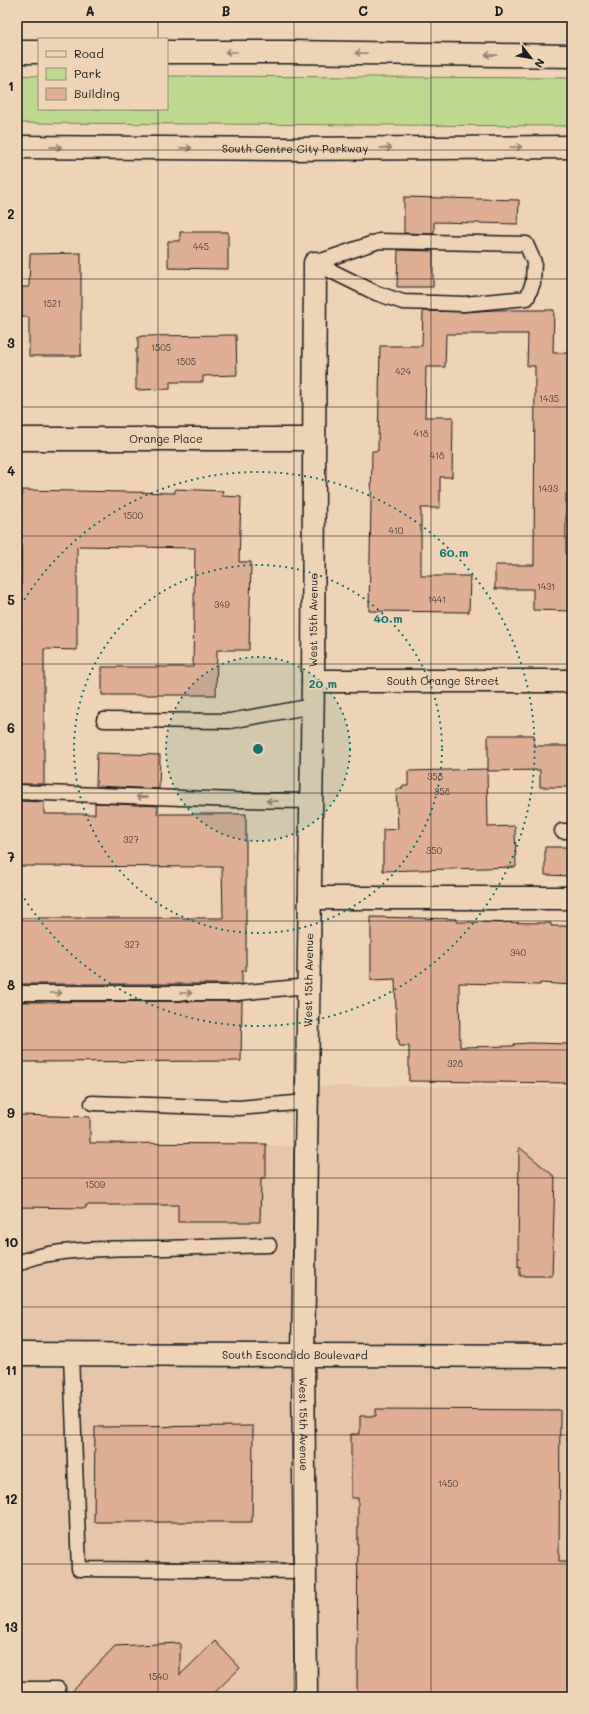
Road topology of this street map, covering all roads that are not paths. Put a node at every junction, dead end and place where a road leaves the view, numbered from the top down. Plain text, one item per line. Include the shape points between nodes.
1 (17, 52) edge
2 (38, 52) edge
3 (168, 52) edge
4 (572, 56) edge
5 (17, 147) edge
6 (572, 147) edge
7 (315, 263) junction
8 (17, 439) edge
9 (314, 439) junction
10 (313, 681) junction
11 (572, 682) edge
12 (313, 706) junction
13 (104, 720) dead end
14 (17, 792) edge
15 (311, 801) junction
16 (310, 898) junction
17 (572, 898) edge
18 (308, 986) junction
19 (17, 992) edge
20 (306, 1102) junction
21 (92, 1103) dead end
22 (269, 1245) dead end
23 (17, 1265) edge
24 (17, 1354) edge
25 (71, 1354) junction
26 (303, 1356) junction
27 (572, 1356) edge
28 (305, 1571) junction
29 (17, 1689) edge
30 (58, 1690) dead end
31 (306, 1697) edge

1 - 2 main road
4 -> 3 main road
5 -> 6 main road, South Centre City Parkway
7 - 7 lane via 379,241 526,244 534,262 533,283 527,298 464,304 404,302 376,293
7 - 9 main road, West 15th Avenue
8 - 9 main road, Orange Place
9 - 10 main road, West 15th Avenue
10 - 11 main road, South Orange Street
10 - 12 main road, West 15th Avenue
12 - 13 lane via 230,721
12 - 15 main road, West 15th Avenue
15 -> 14 lane
15 - 16 main road, West 15th Avenue
16 - 17 main road
16 - 18 main road, West 15th Avenue
19 -> 18 lane via 237,993
18 - 20 main road, West 15th Avenue
20 - 21 lane via 239,1108
20 - 26 main road, West 15th Avenue
22 - 23 lane via 98,1249 44,1255 30,1258
24 - 25 main road, South Escondido Boulevard
25 - 26 main road, South Escondido Boulevard
25 - 28 lane via 79,1569
26 - 27 main road, South Escondido Boulevard
26 - 28 main road, West 15th Avenue
28 - 31 main road, West 15th Avenue
29 - 30 lane

